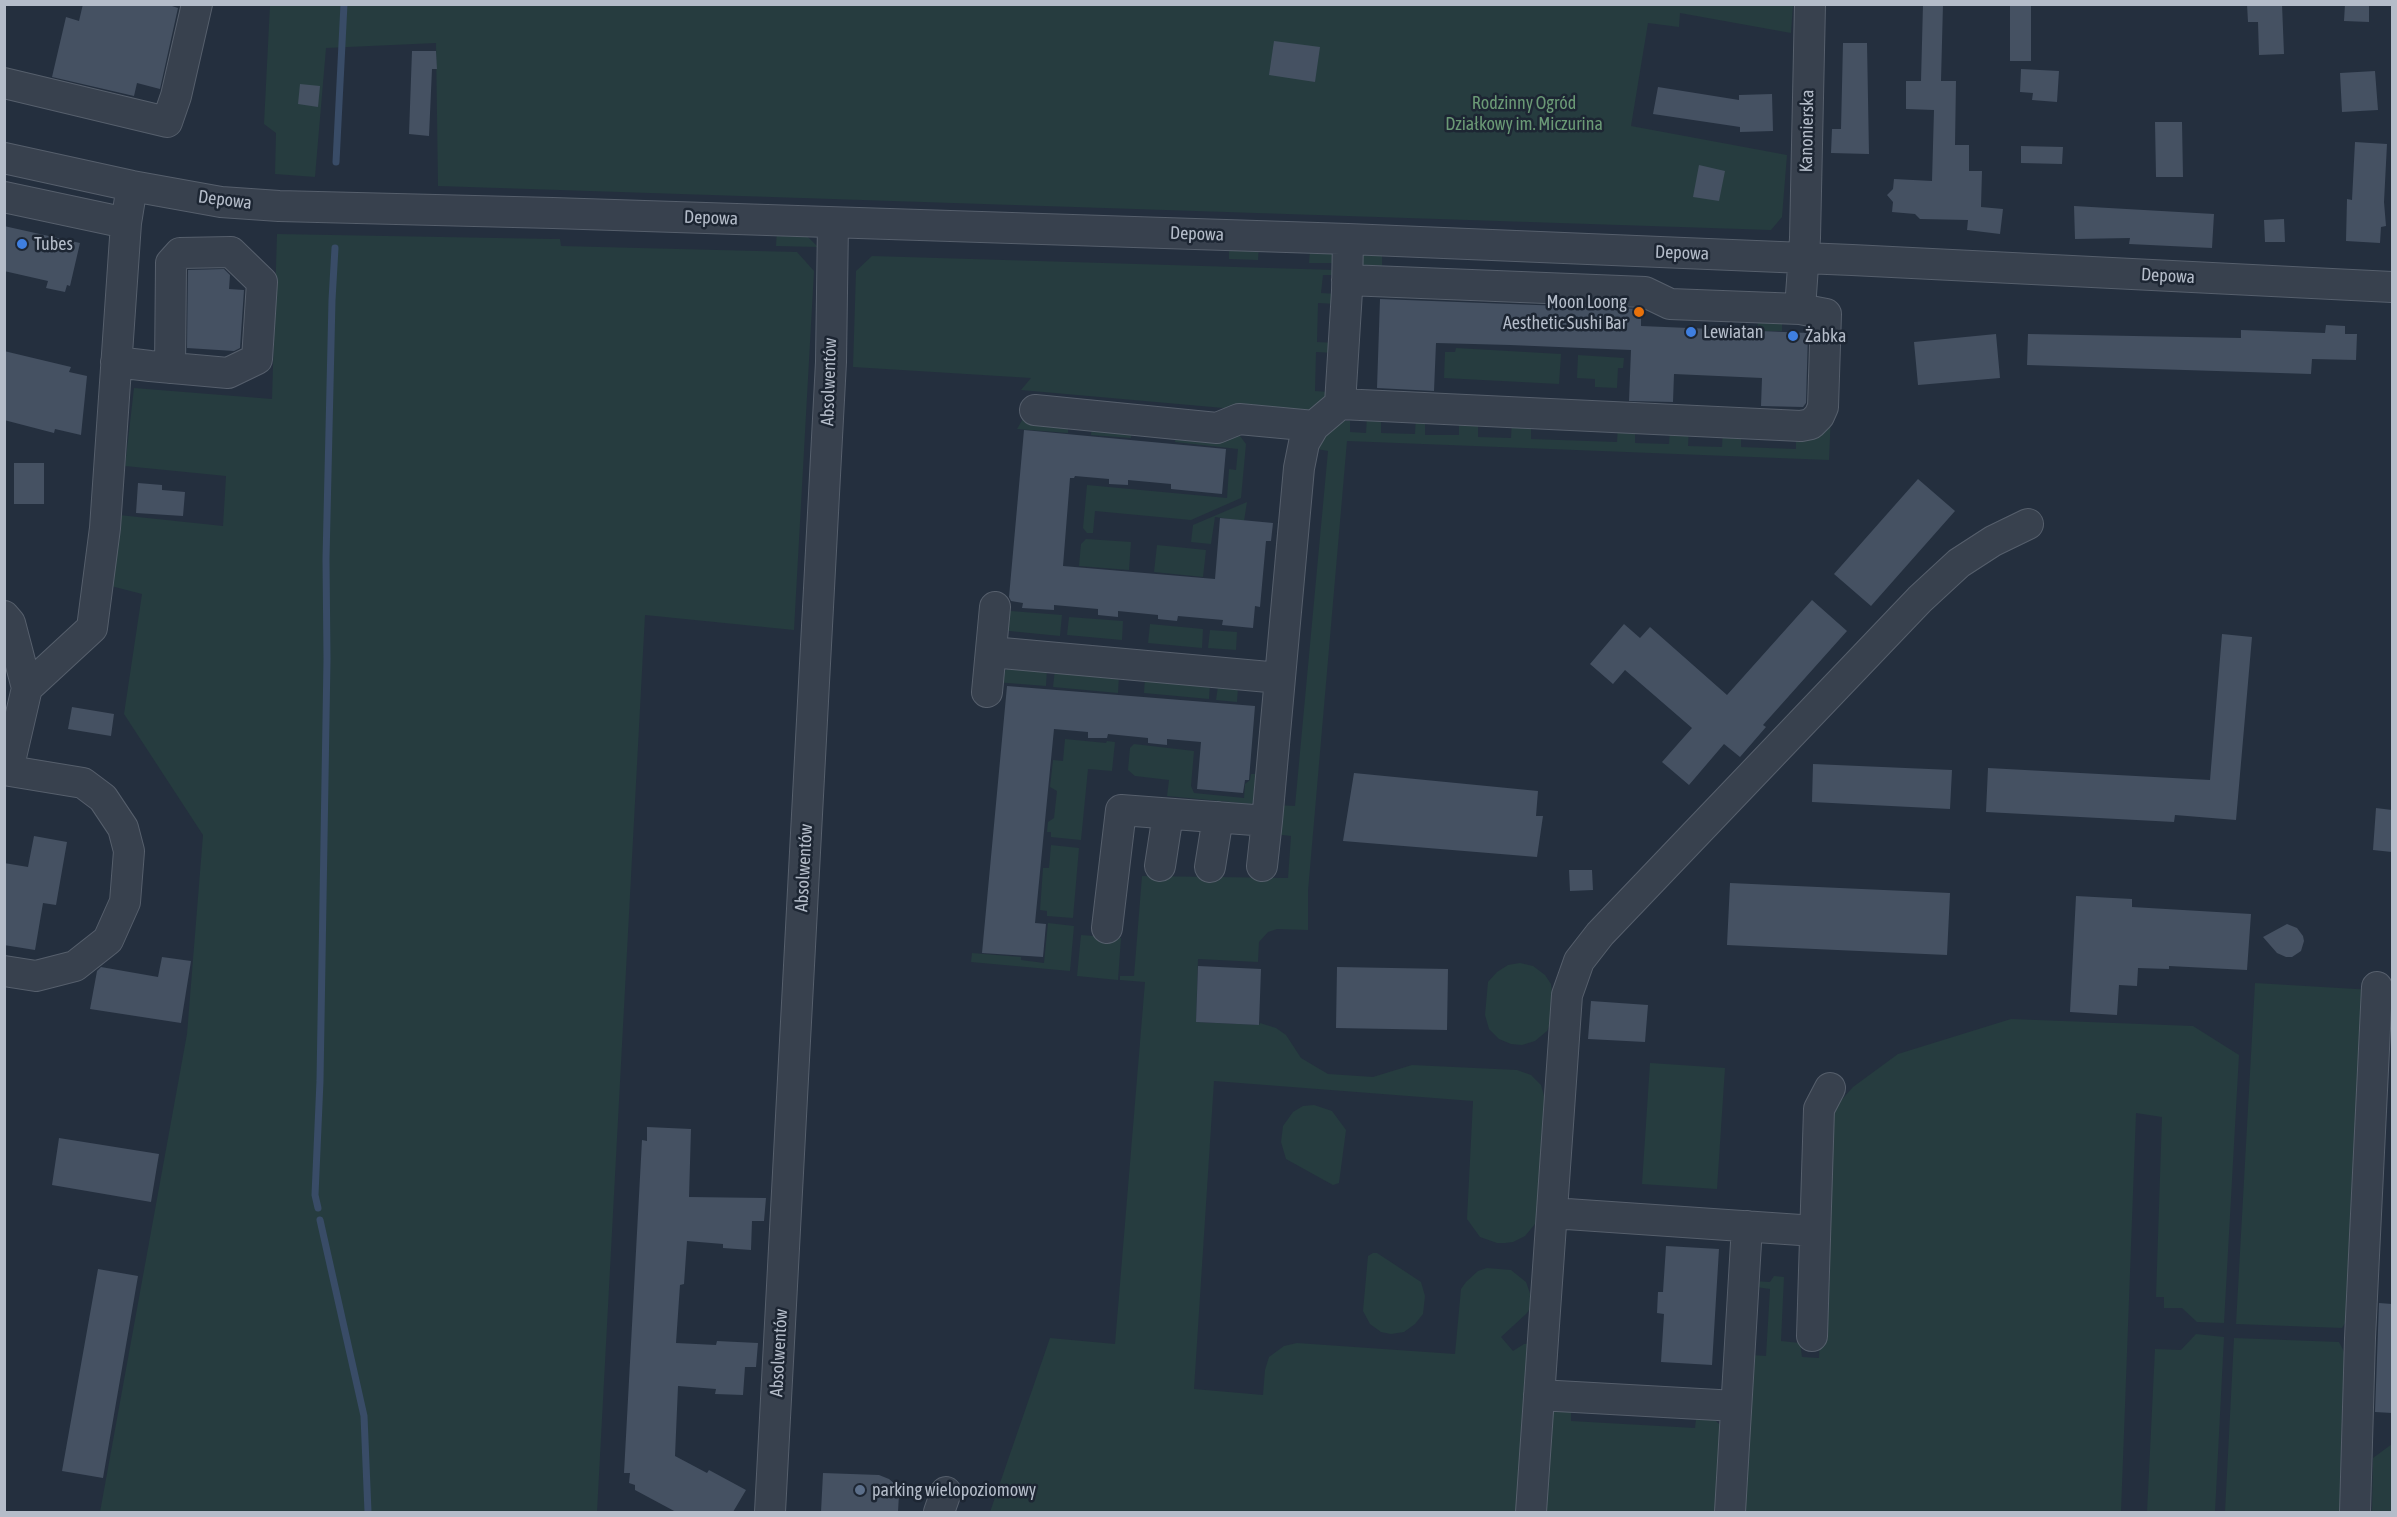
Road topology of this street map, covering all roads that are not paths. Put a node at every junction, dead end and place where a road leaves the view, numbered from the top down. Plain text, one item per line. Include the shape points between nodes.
1 (197, 4) edge
2 (1810, 4) edge
3 (4, 83) edge
4 (4, 158) edge
5 (132, 186) junction
6 (4, 197) edge
7 (126, 223) junction
8 (833, 223) junction
9 (1348, 239) junction
10 (1803, 258) junction
11 (1347, 280) junction
12 (2392, 287) edge
13 (1800, 309) junction
14 (116, 362) junction
15 (170, 368) junction
16 (1340, 404) junction
17 (1035, 410) dead end
18 (1314, 426) junction
19 (2028, 524) dead end
20 (994, 607) dead end
21 (4, 616) edge
22 (991, 652) junction
23 (1280, 678) junction
24 (27, 688) junction
25 (987, 692) dead end
26 (6, 770) edge
27 (1168, 814) junction
28 (1218, 818) junction
29 (1267, 821) junction
30 (1160, 866) dead end
31 (1262, 866) dead end
32 (1210, 867) dead end
33 (1107, 928) dead end
34 (4, 971) edge
35 (2377, 987) dead end
36 (1830, 1088) dead end
37 (1552, 1213) junction
38 (1747, 1226) junction
39 (1815, 1231) junction
40 (1812, 1336) dead end
41 (1539, 1395) junction
42 (1736, 1406) junction
43 (770, 1512) edge
44 (1531, 1512) edge
45 (1730, 1512) edge
46 (2355, 1512) edge

1 - 3 street via 167,122
2 - 10 street, Kanonierska
4 - 5 street, Depowa
5 - 7 street
5 - 8 street, Depowa via 221,202 279,206
6 - 7 street
7 - 14 street
8 - 9 street, Depowa
8 - 43 street, Absolwentów via 831,362
9 - 10 street, Depowa
9 - 11 street
10 - 12 street, Depowa
10 - 13 street, Kanonierska
11 - 13 street via 1646,292 1670,304
11 - 16 street
13 - 16 street via 1826,314 1822,407 1811,424
14 - 15 street
14 - 24 street via 105,528 92,628
15 - 15 street via 228,373 257,359 262,282 231,252 180,253 171,263
16 - 18 street
17 - 18 street via 1217,428 1239,419
18 - 23 street via 1304,443 1299,468
19 - 37 street via 1959,563 1920,599 1600,934 1579,961 1568,995
20 - 22 street
21 - 24 street via 10,623
22 - 23 street
22 - 25 street
23 - 29 street
24 - 26 street
26 - 34 street via 83,783 103,798 123,828 129,851 125,902 108,940 75,966 36,976
27 - 28 street
27 - 30 street
27 - 33 street via 1121,810
28 - 29 street
28 - 32 street
29 - 31 street
35 - 46 street
36 - 39 street via 1819,1109
37 - 38 street
37 - 41 street
38 - 39 street
38 - 42 street
39 - 40 street
41 - 42 street
41 - 44 street
42 - 45 street

